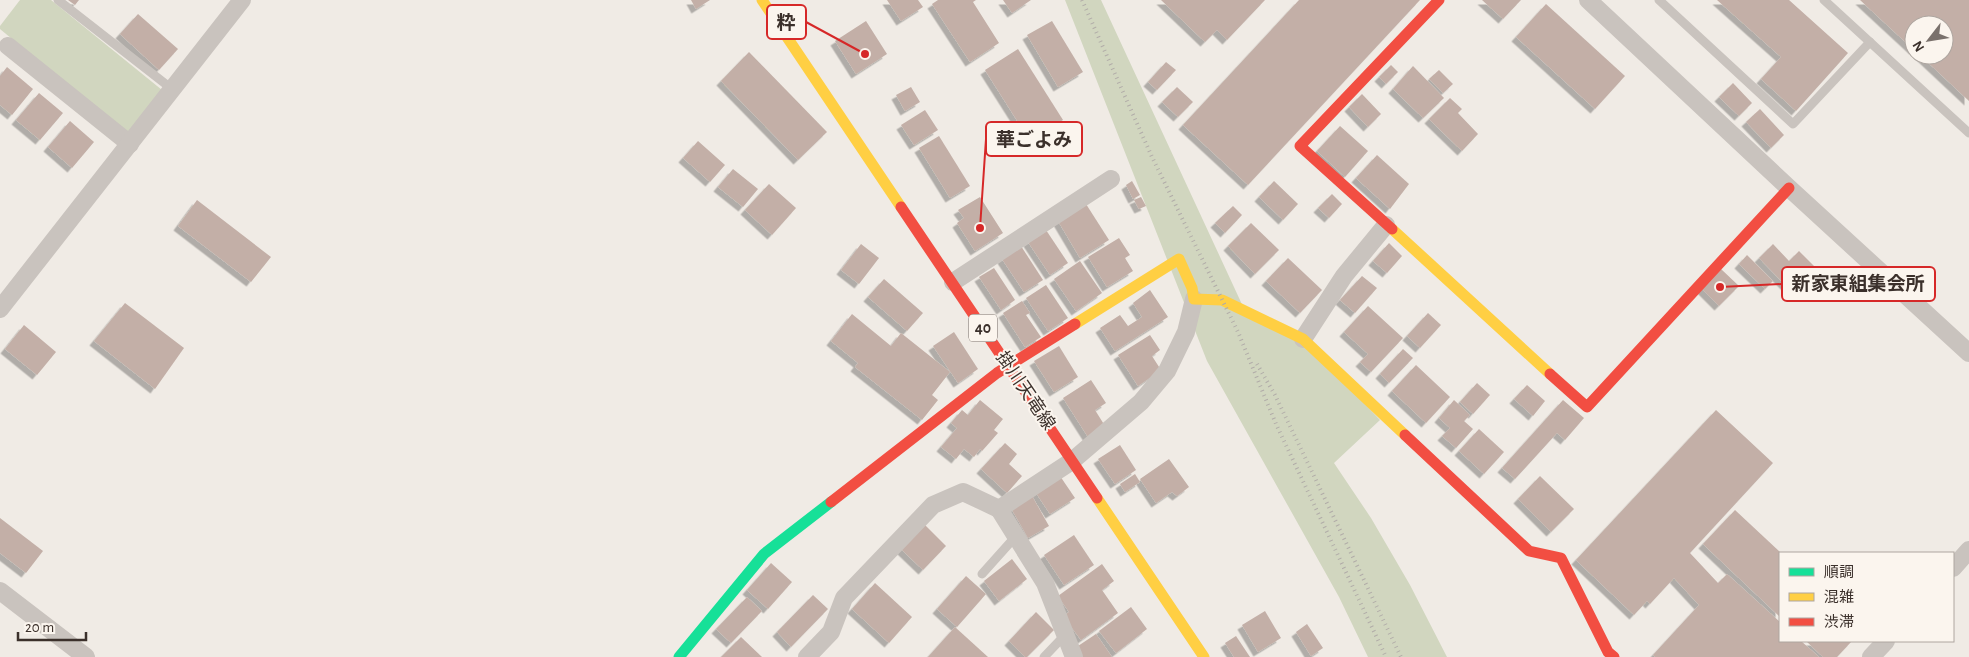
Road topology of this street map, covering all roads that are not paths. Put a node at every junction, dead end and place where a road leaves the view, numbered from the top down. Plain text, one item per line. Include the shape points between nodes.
1 (58, 0) edge
2 (242, 0) edge
3 (762, 0) edge
4 (1439, 0) edge
5 (1588, 0) edge
6 (1824, 0) edge
7 (1663, 2) edge
8 (1870, 42) junction
9 (8, 46) dead end
10 (172, 90) junction
11 (1969, 133) edge
12 (130, 144) junction
13 (1110, 179) dead end
14 (1789, 188) junction
15 (1386, 225) junction
16 (953, 282) junction
17 (1194, 299) junction
18 (0, 309) edge
19 (1303, 339) junction
20 (1969, 353) edge
21 (1008, 366) junction
22 (1072, 461) junction
23 (999, 509) junction
24 (1016, 536) junction
25 (1969, 550) edge
26 (1954, 567) edge
27 (982, 574) dead end
28 (0, 591) edge
29 (1065, 635) junction
30 (1885, 642) edge
31 (86, 657) edge
32 (679, 657) edge
33 (807, 657) edge
34 (1044, 657) edge
35 (1074, 657) edge
36 (1204, 657) edge
37 (1614, 657) edge
38 (1871, 657) edge

1 - 10 lane
2 - 10 street
3 - 16 street, 掛川天竜線 / 40
4 - 15 street via 1300,146
5 - 14 street
6 - 8 lane
7 - 8 lane via 1792,124
8 - 11 lane
9 - 12 street
10 - 12 street
12 - 18 street
13 - 16 street
14 - 15 street via 1587,407
14 - 20 street
15 - 19 street via 1344,276
16 - 21 street, 掛川天竜線 / 40
17 - 19 street via 1222,300
17 - 21 street via 1179,258
17 - 22 street via 1186,332 1167,371 1141,402
19 - 37 street via 1530,551 1561,558 1608,652
21 - 22 street, 掛川天竜線 / 40
21 - 32 street via 764,554
22 - 23 street
22 - 36 street, 掛川天竜線 / 40
23 - 24 street
23 - 33 street via 964,492 933,505 844,598 831,632
24 - 27 lane
24 - 29 street via 1044,583
25 - 26 street
28 - 31 street
29 - 34 lane
29 - 35 street
30 - 38 street

